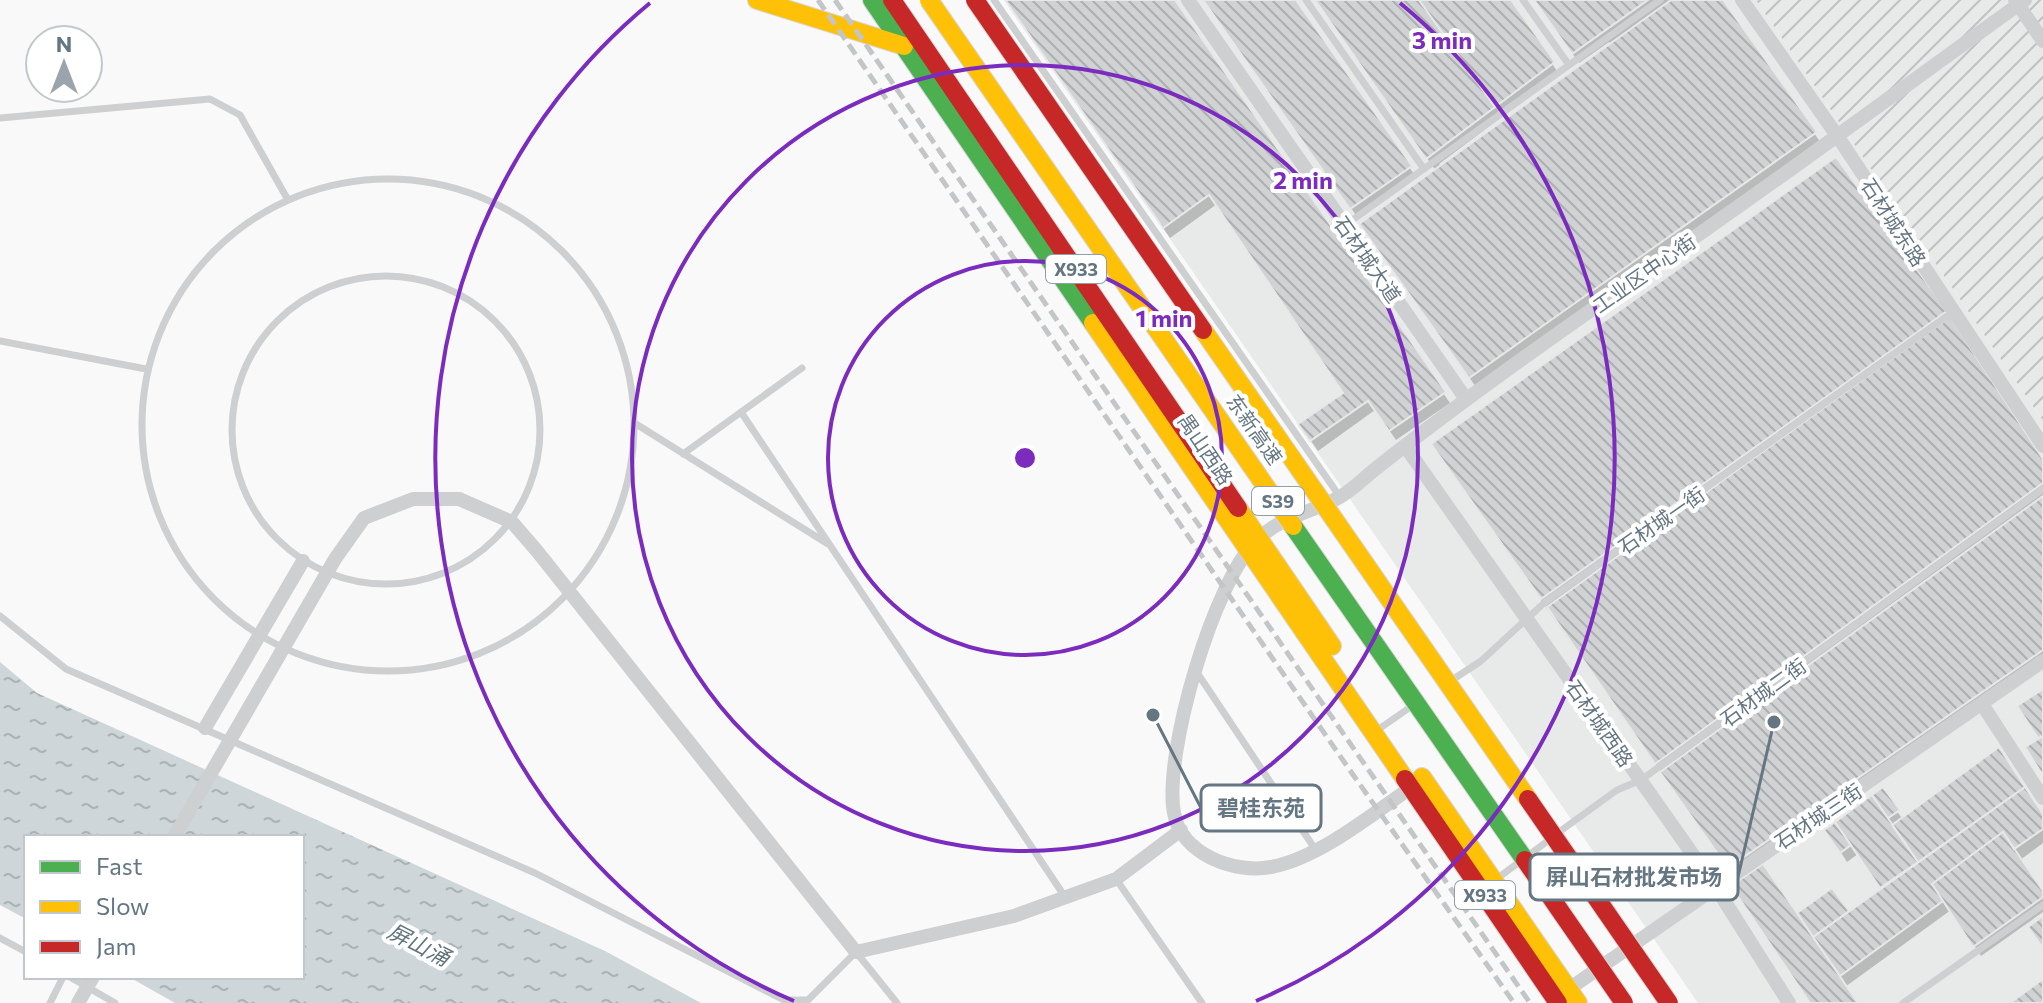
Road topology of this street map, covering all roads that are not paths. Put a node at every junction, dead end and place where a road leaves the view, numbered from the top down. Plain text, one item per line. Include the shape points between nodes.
1 (757, 0) edge
2 (872, 0) edge
3 (892, 0) edge
4 (929, 0) edge
5 (975, 0) edge
6 (994, 0) edge
7 (1188, 0) edge
8 (1306, 0) edge
9 (1523, 0) edge
10 (1660, 0) edge
11 (1742, 0) edge
12 (2020, 2) edge
13 (2043, 41) edge
14 (904, 46) junction
15 (1569, 65) junction
16 (0, 118) edge
17 (1838, 137) junction
18 (1424, 169) junction
19 (288, 200) junction
20 (1344, 226) junction
21 (1953, 312) junction
22 (0, 341) edge
23 (802, 368) dead end
24 (146, 369) junction
25 (1466, 399) junction
26 (741, 412) junction
27 (636, 424) junction
28 (1405, 446) junction
29 (2043, 446) edge
30 (683, 454) junction
31 (2043, 489) edge
32 (1340, 497) junction
33 (512, 522) junction
34 (1253, 543) junction
35 (829, 545) junction
36 (303, 561) junction
37 (570, 592) junction
38 (0, 616) edge
39 (1526, 617) junction
40 (259, 636) junction
41 (2043, 661) edge
42 (1195, 669) junction
43 (1445, 685) dead end
44 (1421, 700) dead end
45 (1982, 704) junction
46 (205, 728) junction
47 (1379, 728) junction
48 (1641, 780) junction
49 (1417, 784) junction
50 (2043, 798) edge
51 (1181, 830) junction
52 (175, 835) edge
53 (1315, 849) junction
54 (1116, 879) junction
55 (1487, 885) junction
56 (1715, 886) junction
57 (1065, 897) junction
58 (2043, 905) edge
59 (0, 938) edge
60 (24, 951) edge
61 (856, 952) junction
62 (62, 979) edge
63 (73, 979) edge
64 (92, 979) edge
65 (1565, 999) edge
66 (50, 1003) edge
67 (78, 1003) edge
68 (115, 1003) edge
69 (897, 1003) edge
70 (1202, 1003) edge
71 (1624, 1003) edge
72 (1669, 1003) edge
73 (1789, 1003) edge
74 (1903, 1003) edge

1 - 14 main road
2 - 14 main road, 禺山西路 / X933
3 - 34 main road, 禺山西路 / X933
4 - 71 main road, 东新高速 / S39, bridge
5 - 72 main road, 东新高速 / S39, bridge
6 - 32 lane
7 - 20 street, 石材城大道
8 - 18 lane
9 - 15 lane
10 - 15 lane
11 - 17 street, 石材城东路
12 - 13 street
12 - 17 street, 工业区中心街
14 - 34 main road, 禺山西路 / X933
15 - 18 lane
16 - 19 lane via 210,99 240,115
17 - 21 street, 石材城东路
17 - 25 street, 工业区中心街
18 - 20 lane
19 - 24 lane via 238,228 197,268 166,315
19 - 27 lane via 330,185 374,179 419,181 462,190 528,223 573,262 600,297 632,380
20 - 25 street, 石材城大道
21 - 29 street, 石材城东路
21 - 39 lane, 石材城一街
22 - 24 lane
23 - 26 lane
24 - 40 lane via 140,420 144,471 159,521 184,566 218,605
25 - 28 street, 工业区中心街
26 - 30 lane
26 - 35 lane
27 - 30 lane
27 - 37 lane via 633,461 612,531
28 - 32 street, 工业区中心街
28 - 39 street, 石材城西路
30 - 35 lane
31 - 48 lane, 石材城二街
32 - 34 street, 工业区中心街 via 1284,520
33 - 36 lane via 479,555 438,576 392,585 346,580
33 - 36 lane via 532,486 541,446 540,405 521,354 476,303 439,285 399,276 357,278 318,291 284,314 257,345 239,382 231,422 234,463 248,502 272,535
33 - 37 street
33 - 52 street, bridge via 459,499 413,499 364,518
34 - 42 street via 1206,632
34 - 47 main road, 禺山西路 / X933
35 - 57 lane
36 - 40 street
37 - 40 lane via 534,625 492,649 446,665 350,669 303,657
37 - 61 street
38 - 46 lane via 66,669
39 - 43 lane, 石材城一街 via 1481,661
39 - 48 street, 石材城西路
40 - 46 street
41 - 45 street, 石材城三街
42 - 51 street via 1174,776 1174,816
42 - 53 lane
44 - 47 lane
45 - 50 street
45 - 56 street, 石材城三街
46 - 61 lane via 535,873 784,1000 808,1000
47 - 49 main road, 禺山西路 / X933
48 - 55 lane, 石材城二街 via 1617,790
48 - 56 street, 石材城西路
49 - 53 street
49 - 55 main road, 禺山西路 / X933
51 - 53 street via 1199,852 1243,868 1277,866
51 - 54 street
54 - 57 street
54 - 70 lane
55 - 65 main road, 禺山西路 / X933
56 - 65 street, 石材城三街
56 - 73 street, 石材城西路
57 - 61 street via 1014,916
58 - 74 lane
59 - 60 lane
61 - 69 lane
62 - 66 lane
63 - 68 lane
64 - 67 street, bridge

